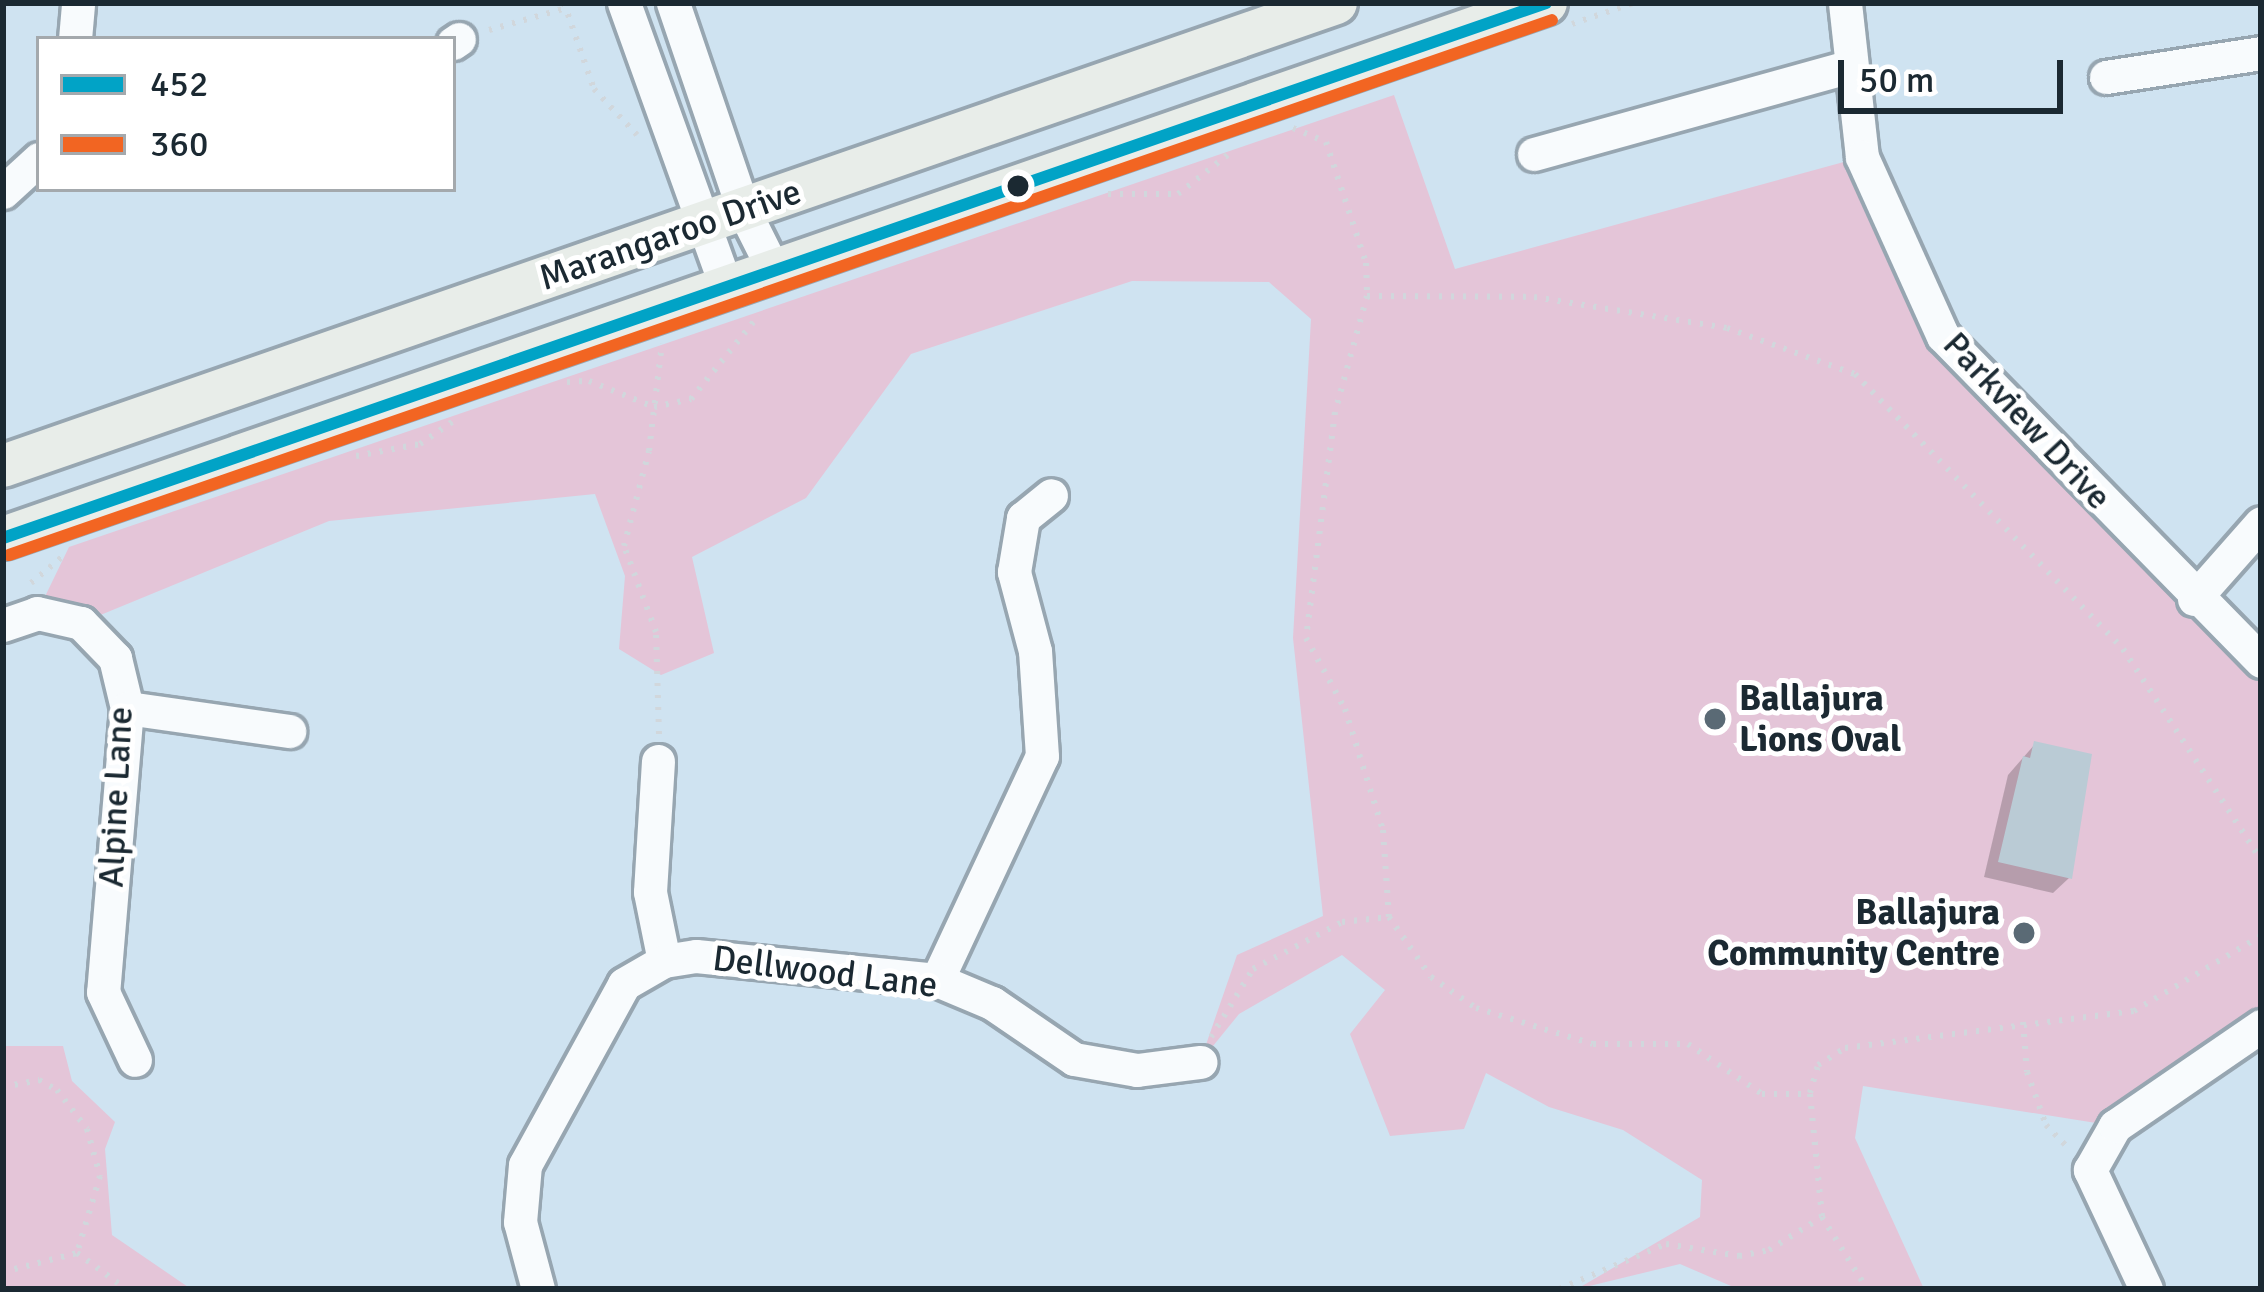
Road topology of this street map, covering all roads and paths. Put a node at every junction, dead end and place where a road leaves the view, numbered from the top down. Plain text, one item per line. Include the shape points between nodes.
1 (78, 3) edge
2 (624, 3) edge
3 (673, 3) edge
4 (1336, 3) edge
5 (1546, 3) edge
6 (1822, 3) edge
7 (1845, 3) edge
8 (565, 6) edge
9 (75, 36) edge
10 (456, 41) edge
11 (2261, 53) edge
12 (1851, 66) junction
13 (2106, 77) dead end
14 (1278, 125) dead end
15 (651, 143) dead end
16 (1235, 148) dead end
17 (1534, 154) dead end
18 (36, 162) edge
19 (3, 192) edge
20 (1095, 193) dead end
21 (743, 209) junction
22 (700, 223) junction
23 (725, 283) junction
24 (770, 286) junction
25 (1367, 296) junction
26 (657, 307) junction
27 (545, 382) dead end
28 (654, 407) junction
29 (465, 413) dead end
30 (332, 460) dead end
31 (3, 466) edge
32 (1051, 495) dead end
33 (2261, 523) edge
34 (3, 538) edge
35 (74, 547) dead end
36 (2194, 599) junction
37 (9, 611) edge
38 (2261, 661) edge
39 (128, 708) junction
40 (289, 731) dead end
41 (658, 761) joint
42 (2261, 860) edge
43 (1389, 917) junction
44 (2261, 936) edge
45 (664, 961) junction
46 (937, 980) junction
47 (2023, 1022) junction
48 (2261, 1026) edge
49 (135, 1060) dead end
50 (1200, 1062) joint
51 (3, 1087) edge
52 (1810, 1094) junction
53 (2090, 1169) junction
54 (1822, 1217) junction
55 (77, 1253) junction
56 (3, 1272) edge
57 (126, 1289) edge
58 (538, 1289) edge
59 (1559, 1289) edge
60 (1867, 1289) edge
61 (2146, 1289) edge

1 - 9 street
2 - 22 street
3 - 21 street
4 - 21 main road, Marangaroo Drive
5 - 24 main road, Marangaroo Drive
6 - 12 street, Parkview Drive
7 - 12 street, Parkview Drive
8 - 10 path
8 - 15 path via 594,89
11 - 13 street
12 - 17 street
12 - 36 street, Parkview Drive via 1862,157 1943,335
14 - 25 path via 1315,131 1326,142 1366,263
16 - 20 path via 1178,194
18 - 19 street
21 - 22 main road, Marangaroo Drive
21 - 24 street
22 - 23 street
22 - 31 main road, Marangaroo Drive
23 - 24 main road, Marangaroo Drive
23 - 26 main road, Marangaroo Drive
24 - 28 path via 709,384 691,399
25 - 42 path via 1534,297 1726,328 1855,374 2123,649
25 - 43 path via 1335,412 1306,638 1346,709 1383,830
26 - 28 path via 662,364
26 - 34 main road, Marangaroo Drive
27 - 28 path via 589,381
28 - 41 path via 624,546 656,632
29 - 30 path via 420,444
32 - 46 street via 1023,518 1014,572 1044,712 1042,756
33 - 36 street
35 - 37 path
36 - 38 street, Parkview Drive
37 - 39 street, Alpine Lane via 81,623 115,658
39 - 40 street
39 - 49 street, Alpine Lane via 103,992
41 - 45 street via 650,892
43 - 50 path via 1342,922 1253,969
43 - 52 path via 1431,977 1476,1008 1594,1044 1688,1044 1762,1094
44 - 47 path via 2134,1011
45 - 46 street, Dellwood Lane via 696,956
45 - 58 street, Dellwood Lane via 624,984 525,1165 520,1222
46 - 50 street, Dellwood Lane via 992,1004 1074,1059 1137,1070
47 - 52 path via 1845,1048 1818,1065
47 - 53 path via 2027,1072 2046,1125
48 - 53 street via 2115,1126
51 - 55 path via 39,1080 88,1129 100,1176
52 - 54 path
53 - 61 street
54 - 59 path via 1769,1250 1739,1256 1666,1244
54 - 60 path
55 - 56 path
55 - 57 path

